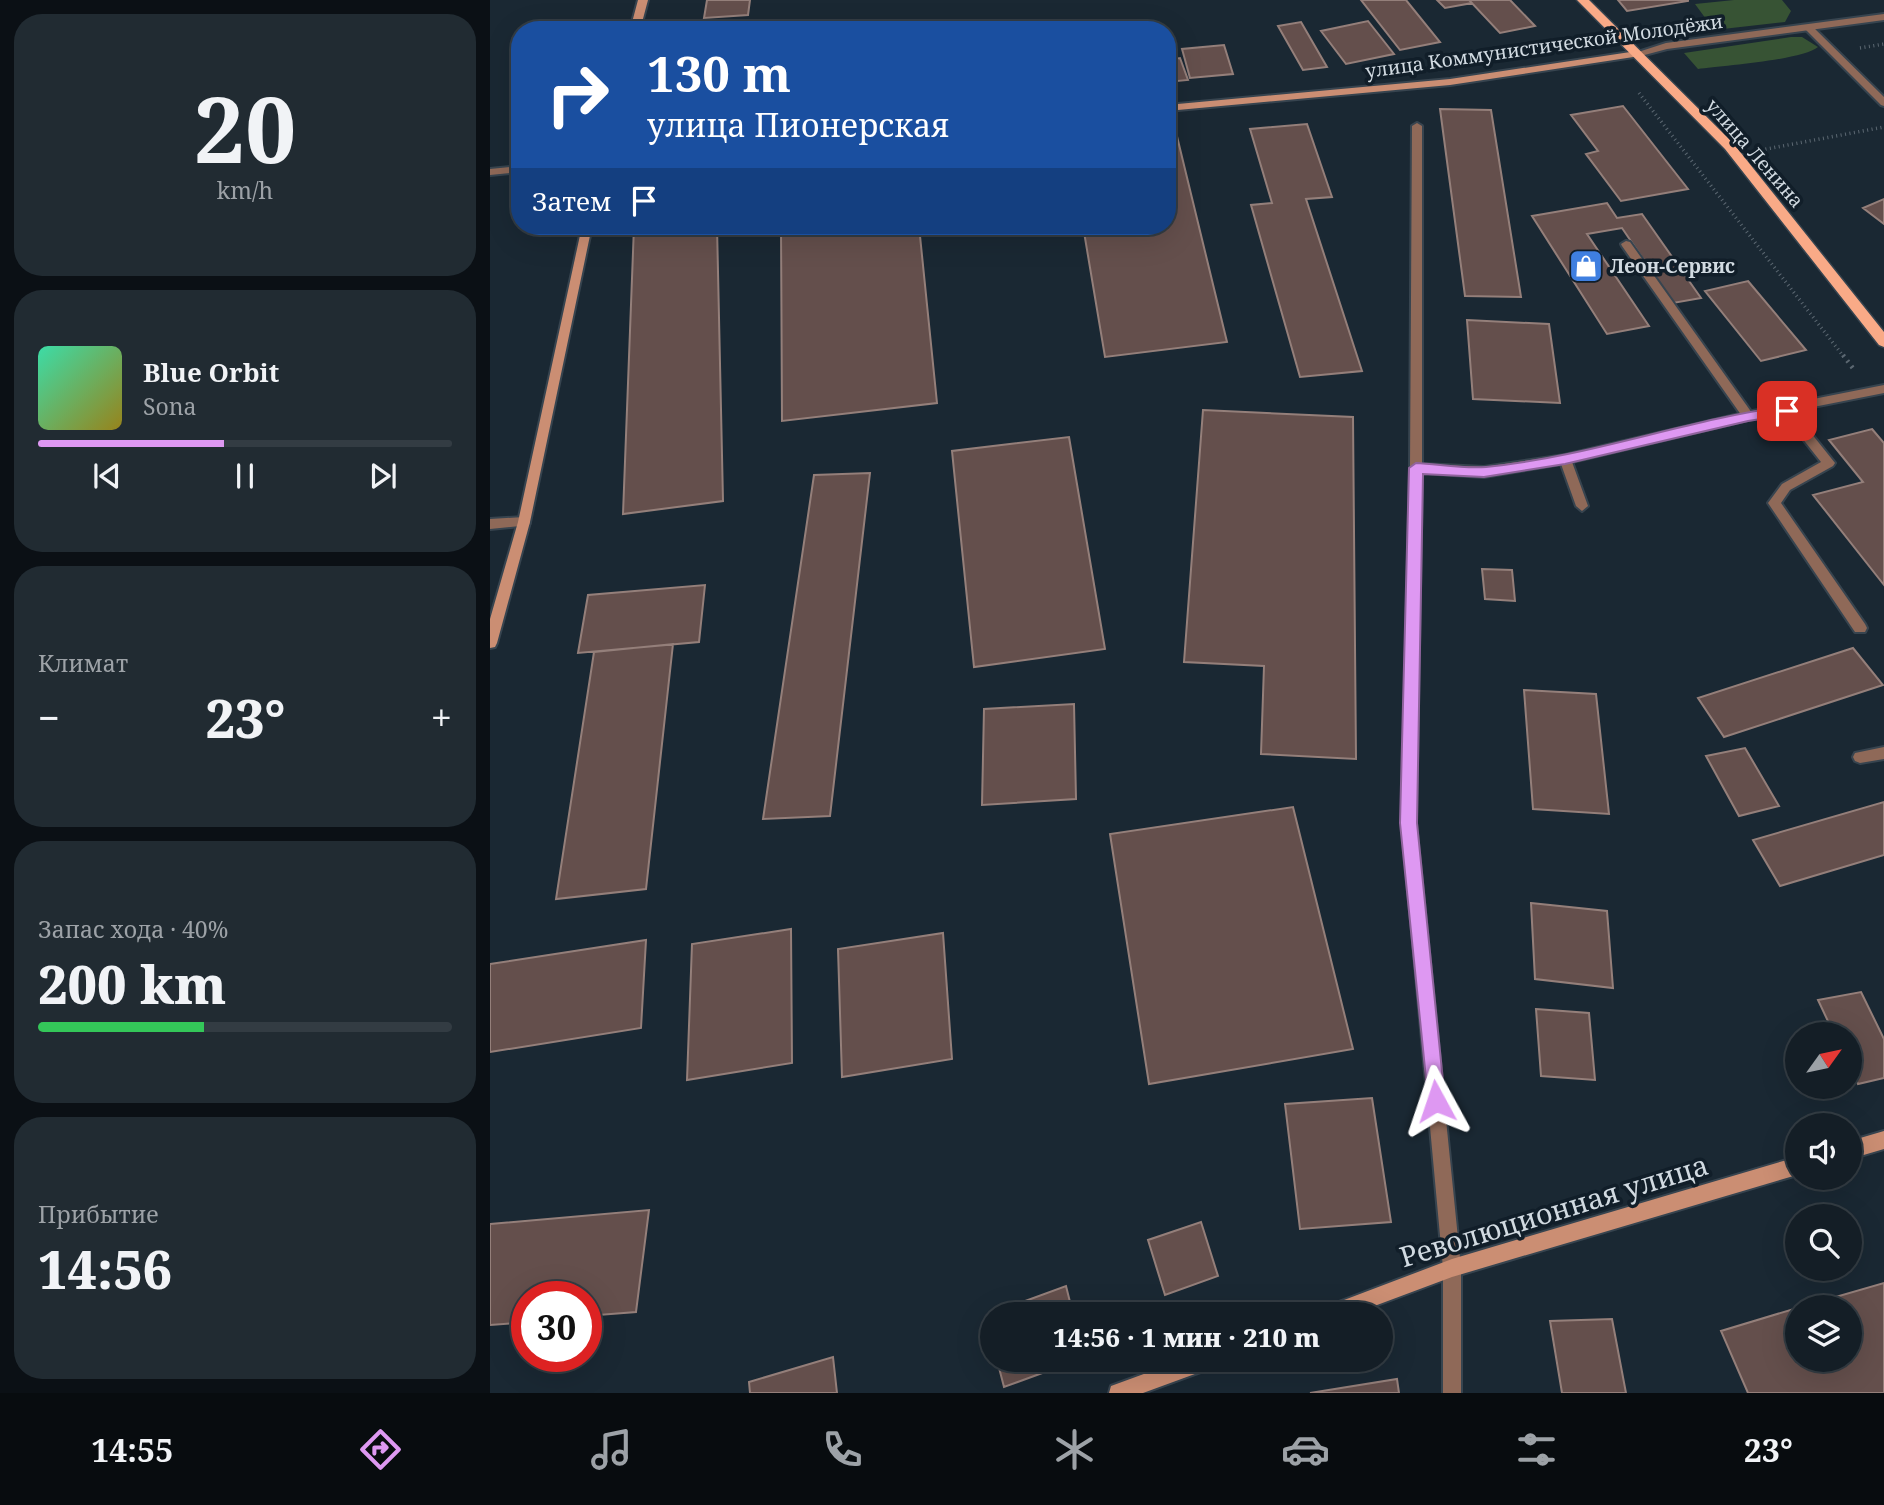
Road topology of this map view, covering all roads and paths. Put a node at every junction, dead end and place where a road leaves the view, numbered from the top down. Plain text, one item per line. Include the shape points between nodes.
1 (643, 0) edge
2 (1583, 0) edge
3 (1884, 17) edge
4 (637, 21) edge
5 (1809, 28) junction
6 (1884, 44) edge
7 (1854, 49) dead end
8 (1637, 54) junction
9 (1612, 58) junction
10 (1884, 103) edge
11 (1176, 107) edge
12 (1417, 126) dead end
13 (1884, 127) edge
14 (1758, 150) dead end
15 (511, 170) edge
16 (490, 172) edge
17 (585, 235) edge
18 (1626, 244) dead end
19 (1884, 342) edge
20 (1884, 389) edge
21 (1871, 391) junction
22 (1787, 411) junction
23 (1748, 416) junction
24 (1565, 459) junction
25 (1416, 468) junction
26 (1582, 506) dead end
27 (524, 522) junction
28 (490, 524) edge
29 (1860, 628) dead end
30 (491, 634) edge
31 (1884, 753) edge
32 (1860, 757) dead end
33 (1884, 1140) edge
34 (1862, 1146) edge
35 (1785, 1170) edge
36 (1452, 1268) junction
37 (1361, 1302) edge
38 (1175, 1372) edge
39 (1118, 1393) edge
40 (1452, 1393) edge

1 - 4 street
2 - 8 main road, улица Ленина
3 - 5 street, улица Коммунистической Молодёжи
5 - 8 street, улица Коммунистической Молодёжи via 1666,46
5 - 10 street
6 - 7 path
8 - 9 street, улица Коммунистической Молодёжи
8 - 19 main road, улица Ленина via 1729,146
9 - 11 street, улица Коммунистической Молодёжи via 1450,82
9 - 21 path
12 - 25 street
13 - 14 path
15 - 16 street
17 - 27 street
18 - 23 street
20 - 21 street
21 - 22 street
22 - 23 street
22 - 29 street via 1829,463 1786,487 1773,503
23 - 24 street
24 - 25 street via 1484,472
24 - 26 street
25 - 36 street via 1409,823
27 - 28 street
27 - 30 street
31 - 32 street
33 - 34 street
35 - 36 street, Революционная улица
36 - 37 street, Революционная улица
36 - 40 street
38 - 39 street

